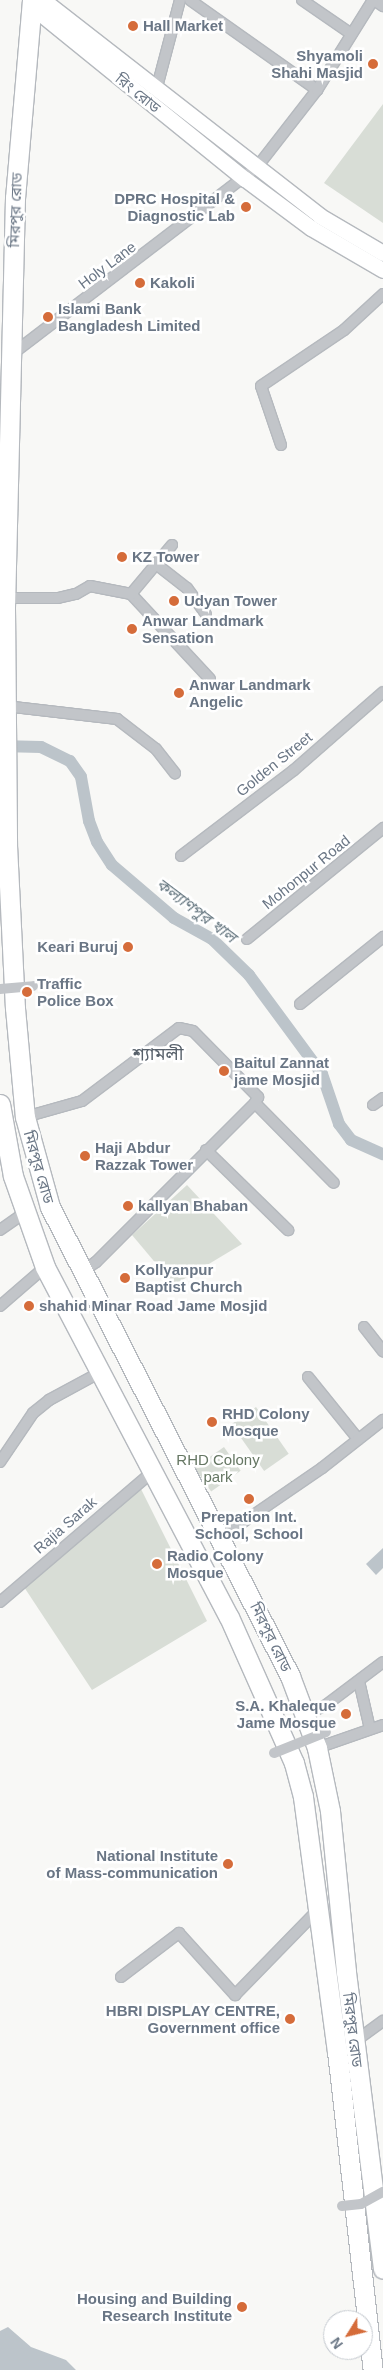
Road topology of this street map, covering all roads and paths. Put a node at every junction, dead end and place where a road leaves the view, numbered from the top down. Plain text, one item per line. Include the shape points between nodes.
1 (180, 0) edge
2 (190, 0) edge
3 (302, 0) edge
4 (374, 0) edge
5 (35, 2) edge
6 (383, 6) edge
7 (350, 33) junction
8 (157, 86) junction
9 (317, 90) junction
10 (257, 167) junction
11 (244, 179) junction
12 (383, 253) edge
13 (383, 270) edge
14 (383, 294) edge
15 (12, 355) junction
16 (5, 376) edge
17 (5, 412) edge
18 (281, 444) dead end
19 (172, 545) dead end
20 (156, 564) junction
21 (131, 594) junction
22 (5, 598) junction
23 (206, 614) dead end
24 (210, 679) dead end
25 (383, 692) edge
26 (6, 713) junction
27 (175, 773) dead end
28 (383, 828) edge
29 (181, 856) dead end
30 (383, 938) edge
31 (247, 939) dead end
32 (33, 986) dead end
33 (0, 989) edge
34 (300, 1004) dead end
35 (383, 1098) edge
36 (255, 1103) junction
37 (0, 1104) edge
38 (374, 1106) dead end
39 (25, 1117) junction
40 (206, 1150) junction
41 (334, 1183) dead end
42 (24, 1213) junction
43 (0, 1230) edge
44 (288, 1230) dead end
45 (45, 1267) junction
46 (81, 1272) junction
47 (0, 1306) edge
48 (364, 1326) dead end
49 (383, 1352) edge
50 (99, 1374) junction
51 (308, 1377) dead end
52 (383, 1420) edge
53 (358, 1439) junction
54 (0, 1462) edge
55 (152, 1472) junction
56 (220, 1538) junction
57 (0, 1602) edge
58 (383, 1662) edge
59 (359, 1681) junction
60 (305, 1715) junction
61 (278, 1723) junction
62 (383, 1725) edge
63 (370, 1729) junction
64 (322, 1740) junction
65 (274, 1753) dead end
66 (318, 1910) junction
67 (121, 1977) dead end
68 (383, 2021) edge
69 (354, 2042) junction
70 (383, 2192) edge
71 (342, 2206) dead end
72 (383, 2269) edge
73 (373, 2370) edge

1 - 8 street
2 - 9 street
3 - 7 street
4 - 6 street
4 - 7 street
5 - 8 main road, রিং রোড
5 - 11 main road, রিং রোড
5 - 15 highway, মিরপুর রোড via 18,135
7 - 9 street
8 - 10 main road, রিং রোড
9 - 10 street
10 - 11 street
10 - 12 main road, রিং রোড via 320,216
11 - 13 main road, রিং রোড via 311,228
11 - 15 street, Holy Lane
14 - 18 street via 344,330 261,386
15 - 16 highway, মিরপুর রোড
16 - 17 highway, মিরপুর রোড
17 - 22 highway, মিরপুর রোড
19 - 20 street
20 - 21 street
20 - 23 street via 187,588
21 - 22 street via 90,586 76,594 58,598
21 - 24 street
22 - 26 highway, মিরপুর রোড
25 - 29 street, Golden Street via 294,770
26 - 27 street via 117,719 156,749
26 - 39 highway, মিরপুর রোড via 15,1008
28 - 31 street, Mohonpur Road
30 - 34 street
32 - 33 street, bridge
35 - 38 street
36 - 39 street via 257,1096 193,1031 179,1028 82,1101
36 - 40 street
36 - 41 street
37 - 42 highway, মিরপুর রোড via 13,1176
39 - 46 highway, মিরপুর রোড via 50,1207
40 - 44 street
40 - 46 street via 103,1255
42 - 43 street
42 - 45 highway, মিরপুর রোড
45 - 47 street
45 - 50 highway, মিরপুর রোড
46 - 56 highway, মিরপুর রোড
48 - 49 street
50 - 54 street via 49,1400 32,1413
50 - 55 highway, মিরপুর রোড
51 - 53 street
52 - 53 street
53 - 56 street
55 - 57 street, Rajia Sarak
55 - 61 highway, মিরপুর রোড via 229,1617
56 - 60 highway, মিরপুর রোড via 290,1676
58 - 59 street
59 - 60 street via 326,1705
59 - 63 street
60 - 61 highway
60 - 64 highway, মিরপুর রোড
61 - 66 highway, মিরপুর রোড via 303,1797
62 - 63 street
63 - 64 street
64 - 65 street, bridge
64 - 69 highway, মিরপুর রোড
66 - 67 street via 235,1995 179,1933
66 - 73 highway, মিরপুর রোড
68 - 69 street
69 - 72 highway, মিরপুর রোড
70 - 71 street, bridge via 361,2204

